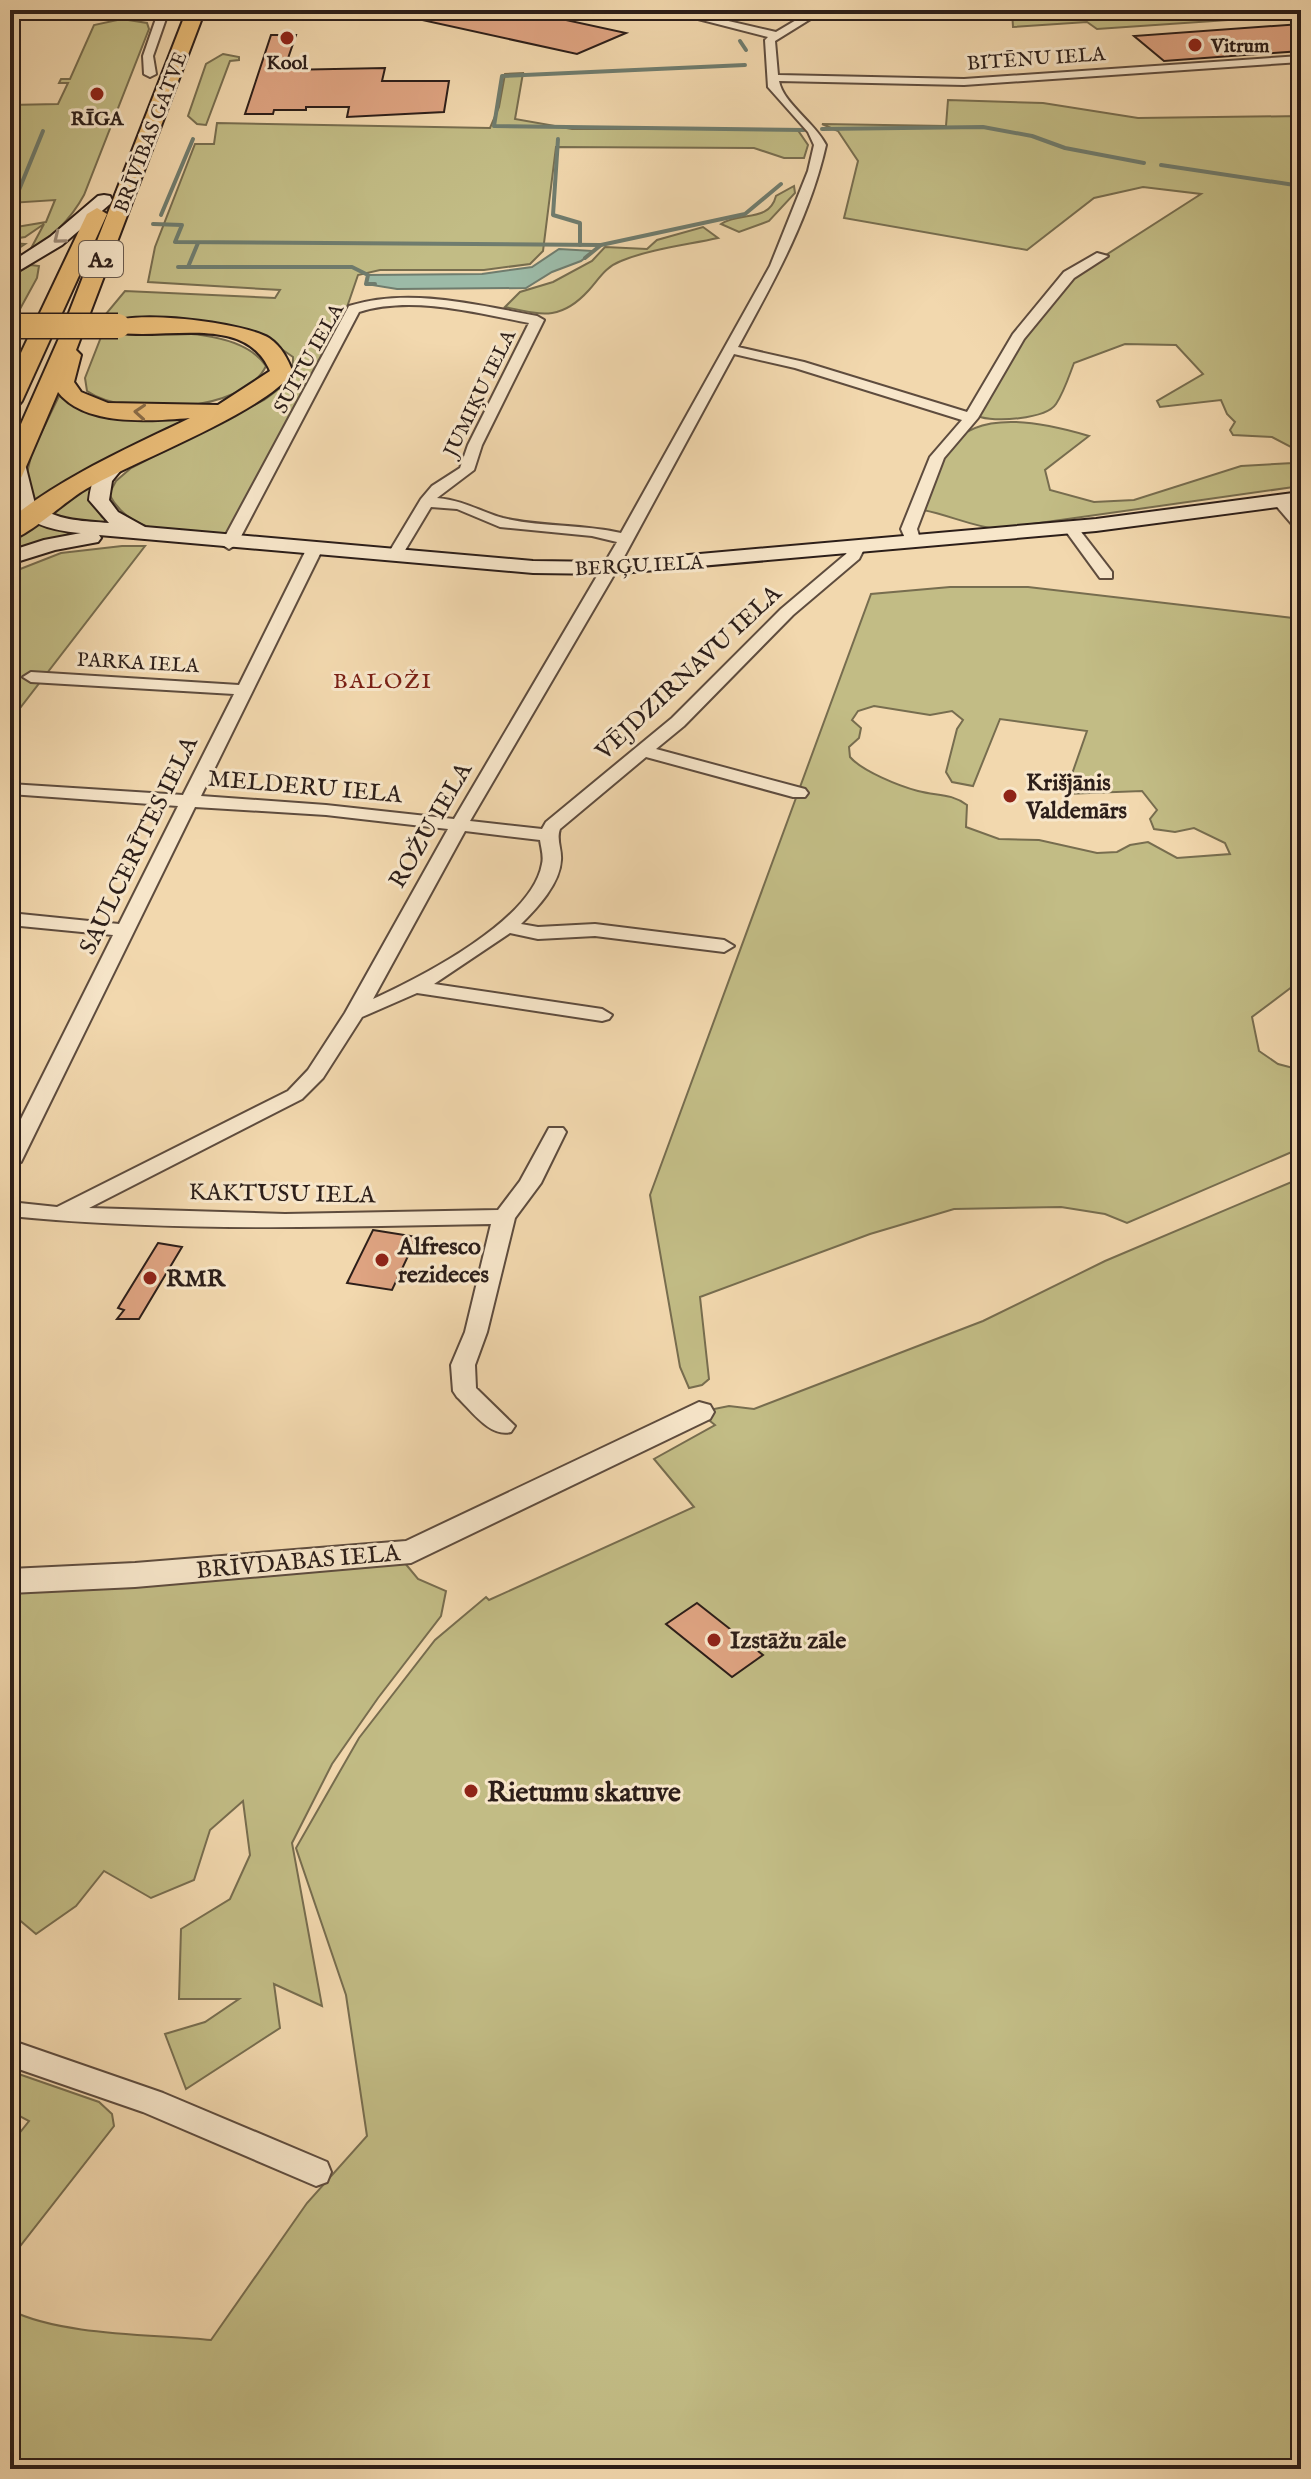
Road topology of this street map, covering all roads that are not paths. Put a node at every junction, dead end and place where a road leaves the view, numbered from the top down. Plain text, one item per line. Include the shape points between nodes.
1 (164, 10) edge
2 (176, 10) edge
3 (196, 10) edge
4 (668, 10) edge
5 (820, 10) edge
6 (775, 35) junction
7 (1301, 59) edge
8 (773, 78) junction
9 (148, 81) joint
10 (134, 117) dead end
11 (104, 200) junction
12 (1102, 256) dead end
13 (10, 271) edge
14 (537, 320) joint
15 (10, 326) edge
16 (71, 336) junction
17 (731, 348) junction
18 (18, 373) edge
19 (245, 400) junction
20 (10, 401) edge
21 (974, 413) junction
22 (115, 465) junction
23 (13, 470) edge
24 (1290, 500) edge
25 (426, 502) junction
26 (33, 512) junction
27 (1301, 526) edge
28 (1070, 527) junction
29 (10, 532) edge
30 (145, 536) junction
31 (625, 539) junction
32 (913, 542) junction
33 (229, 544) junction
34 (857, 547) junction
35 (314, 550) junction
36 (396, 554) junction
37 (10, 558) edge
38 (610, 568) junction
39 (1106, 575) dead end
40 (31, 677) dead end
41 (243, 690) junction
42 (645, 751) junction
43 (10, 789) edge
44 (799, 793) dead end
45 (190, 800) junction
46 (459, 825) junction
47 (547, 835) junction
48 (10, 919) edge
49 (507, 927) junction
50 (125, 930) junction
51 (724, 946) dead end
52 (415, 987) junction
53 (355, 1013) junction
54 (602, 1015) dead end
55 (556, 1132) dead end
56 (10, 1162) edge
57 (10, 1209) edge
58 (60, 1214) junction
59 (504, 1217) junction
60 (699, 1412) dead end
61 (503, 1426) dead end
62 (10, 1581) edge
63 (10, 2053) edge
64 (316, 2172) dead end

1 - 9 street via 148,56
2 - 9 highway, BRĪVĪBAS GATVE
3 - 16 highway, BRĪVĪBAS GATVE / A2
4 - 6 street
5 - 6 street
6 - 8 street via 770,40
7 - 8 street, BITĒNU IELA via 964,82
8 - 17 street, ROŽU IELA via 781,98 813,131 819,153 776,266
10 - 11 highway, BRĪVĪBAS GATVE / A2
11 -> 13 main road
11 - 18 highway, BRĪVĪBAS GATVE / A2
12 - 21 street via 1069,275 1018,337
14 - 25 street, JUMIĶU IELA via 467,470
14 - 33 street, SUITU IELA via 393,301 354,309
15 - 19 highway, bridge via 242,333 262,341 280,359 282,372
19 -> 16 highway via 174,413 87,403 63,384 74,345
16 - 23 highway, BRĪVĪBAS GATVE / A2
17 - 21 street
17 - 31 street, ROŽU IELA
18 - 20 highway, BRĪVĪBAS GATVE / A2
19 - 22 highway
21 - 32 street via 937,457 909,529
22 - 26 highway
22 - 30 main road via 102,480 99,500 121,523
23 - 26 main road via 20,500
24 - 27 street
24 - 28 main road, BERĢU IELA
25 - 31 street via 460,505 500,522
25 - 36 street, JUMIĶU IELA
26 - 29 highway
26 - 30 main road, BERĢU IELA via 71,526
28 - 32 main road, BERĢU IELA
28 - 39 street
30 - 33 main road, BERĢU IELA
30 - 37 main road via 75,539
31 - 38 street, ROŽU IELA
32 - 34 main road, BERĢU IELA
33 - 35 main road, BERĢU IELA
34 - 38 main road, BERĢU IELA
34 - 42 street, VĒJDZIRNAVU IELA
35 - 36 main road, BERĢU IELA
35 - 41 street, SAULCERĪTES IELA
36 - 38 main road, BERĢU IELA via 533,567
38 - 46 street, ROŽU IELA
40 - 41 street, PARKA IELA
41 - 45 street, SAULCERĪTES IELA
42 - 44 street
42 - 47 street, VĒJDZIRNAVU IELA
43 - 45 street, MELDERU IELA
45 - 46 street, MELDERU IELA
45 - 50 street, SAULCERĪTES IELA
46 - 47 street, MELDERU IELA
46 - 53 street, ROŽU IELA
47 - 49 street via 552,864 539,891
48 - 50 street
49 - 51 street via 538,933 595,930
49 - 52 street
50 - 56 street, SAULCERĪTES IELA
52 - 53 street
52 - 54 street
53 - 58 street, ROŽU IELA via 316,1074 295,1095
55 - 59 street via 530,1183
57 - 58 street
58 - 59 street, KAKTUSU IELA via 366,1222
59 - 61 street via 463,1365 465,1391
60 - 62 street, BRĪVDABAS IELA via 411,1552
63 - 64 street via 152,2102

